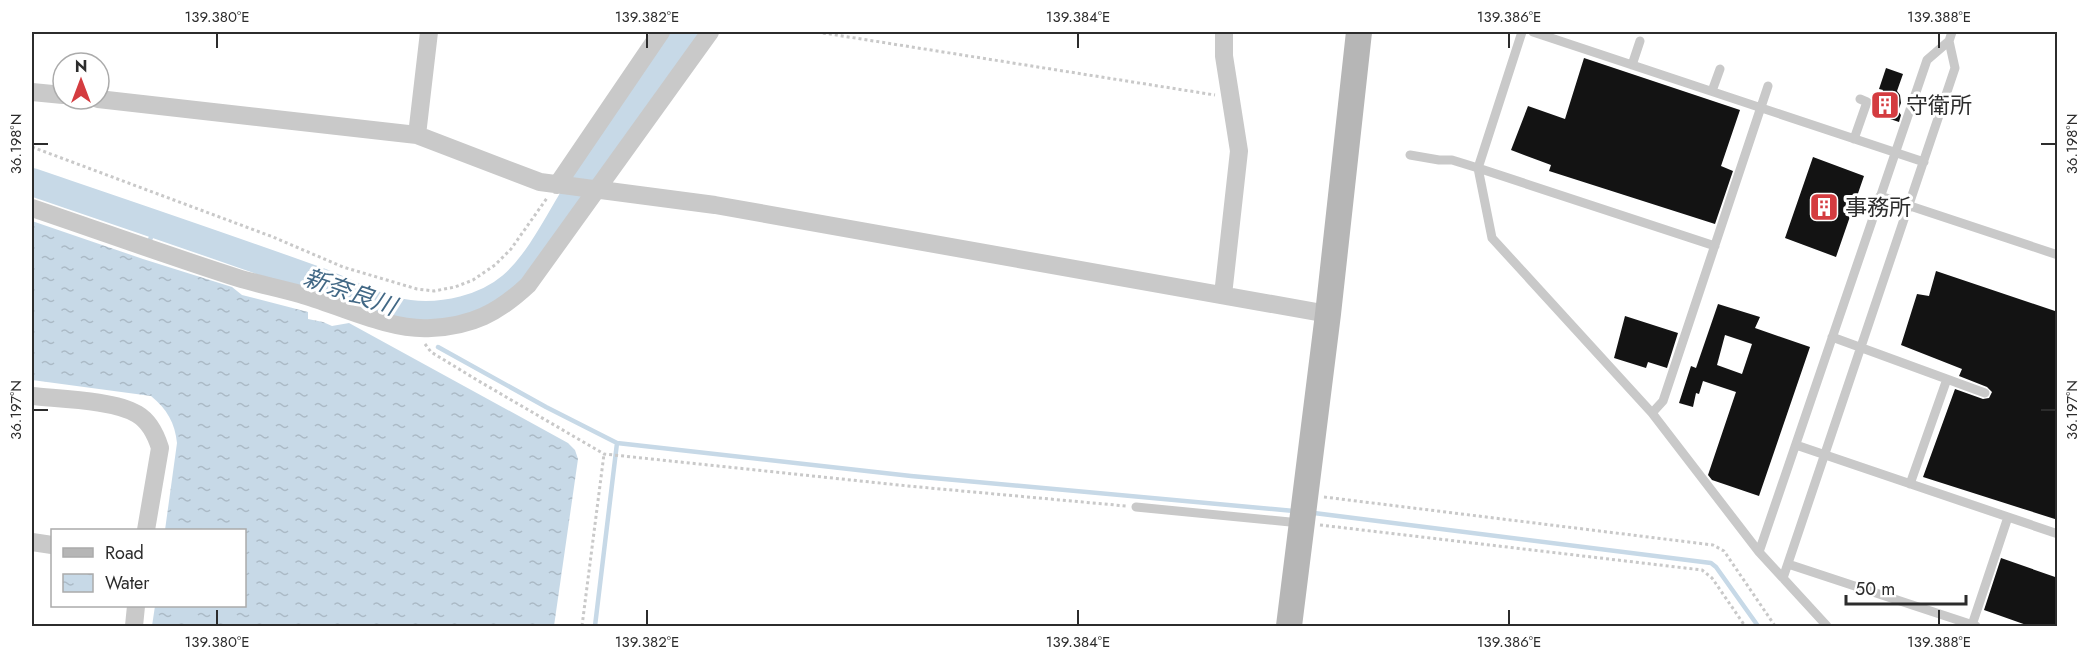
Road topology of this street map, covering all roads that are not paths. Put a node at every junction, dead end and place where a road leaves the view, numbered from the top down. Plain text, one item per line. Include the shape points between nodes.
1 (429, 32) edge
2 (661, 32) edge
3 (710, 32) edge
4 (1224, 32) edge
5 (1359, 32) edge
6 (1522, 32) edge
7 (1533, 32) edge
8 (1952, 32) edge
9 (1640, 41) dead end
10 (1949, 41) junction
11 (1632, 65) junction
12 (1720, 69) dead end
13 (1768, 86) dead end
14 (1712, 91) junction
15 (32, 92) edge
16 (51, 94) edge
17 (1860, 99) dead end
18 (111, 100) edge
19 (1761, 108) junction
20 (417, 135) junction
21 (1854, 139) junction
22 (1895, 152) junction
23 (1410, 155) dead end
24 (1924, 162) junction
25 (1478, 168) junction
26 (560, 185) junction
27 (594, 189) junction
28 (1880, 196) junction
29 (1909, 206) junction
30 (32, 208) edge
31 (1715, 246) junction
32 (2058, 255) edge
33 (1223, 295) junction
34 (1328, 314) junction
35 (1832, 337) junction
36 (1861, 347) junction
37 (1947, 379) junction
38 (1985, 393) dead end
39 (32, 396) edge
40 (1652, 413) junction
41 (1796, 445) junction
42 (1824, 455) junction
43 (1910, 484) junction
44 (1136, 507) road end
45 (2008, 517) junction
46 (1300, 523) junction
47 (146, 529) edge
48 (2058, 534) edge
49 (32, 542) edge
50 (51, 544) edge
51 (1760, 552) junction
52 (1788, 564) junction
53 (1783, 578) junction
54 (136, 607) edge
55 (1974, 626) edge
56 (134, 627) edge
57 (1288, 627) edge
58 (1827, 627) edge

1 - 20 street
2 - 26 street
3 - 27 street
4 - 33 street via 1224,56 1239,151
5 - 34 street
6 - 25 lane
7 - 11 lane
8 - 10 lane
9 - 11 lane
10 - 22 lane via 1927,60
10 - 24 lane via 1955,68
11 - 14 lane
12 - 14 lane
13 - 19 lane
14 - 19 lane
15 - 16 street
17 - 21 lane via 1867,102
18 - 20 street
19 - 21 lane
19 - 31 lane
20 - 26 street via 540,182
21 - 22 lane
22 - 24 lane
22 - 28 lane
23 - 25 lane
24 - 29 lane
25 - 31 lane
25 - 40 lane via 1492,238
26 - 27 street
27 - 30 street via 528,285 508,303 460,326 413,328 240,278
27 - 33 street via 715,205
28 - 29 lane
28 - 35 lane
29 - 32 lane
29 - 36 lane
31 - 40 lane via 1663,401
33 - 34 street
34 - 46 street
35 - 36 lane
35 - 41 lane
36 - 37 lane
36 - 42 lane
37 - 38 lane
37 - 43 lane
39 - 47 street via 125,408 150,427 160,448
40 - 51 lane
41 - 42 lane
41 - 51 lane
42 - 43 lane
42 - 52 lane
43 - 45 lane
44 - 46 lane
45 - 48 lane
45 - 55 lane
46 - 57 street
49 - 50 street
51 - 53 lane
52 - 53 lane
52 - 55 lane
53 - 58 lane
54 - 56 street

